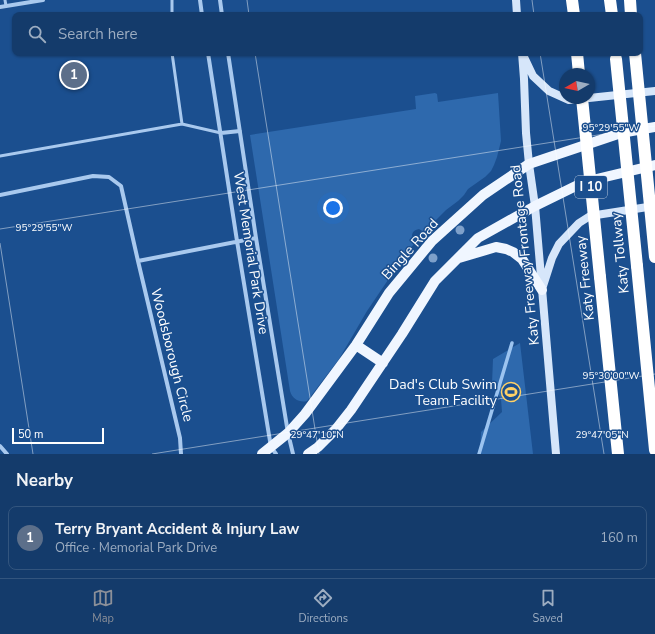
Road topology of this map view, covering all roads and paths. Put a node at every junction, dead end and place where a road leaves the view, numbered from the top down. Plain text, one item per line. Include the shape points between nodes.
1 (5, 0) edge
2 (43, 0) edge
3 (172, 0) edge
4 (200, 0) edge
5 (220, 0) edge
6 (516, 0) edge
7 (572, 0) edge
8 (610, 0) edge
9 (630, 0) edge
10 (36, 1) edge
11 (0, 6) edge
12 (6, 6) junction
13 (172, 12) edge
14 (202, 12) edge
15 (222, 12) edge
16 (517, 12) edge
17 (574, 12) edge
18 (612, 12) edge
19 (631, 12) edge
20 (172, 56) edge
21 (208, 56) edge
22 (228, 56) edge
23 (522, 56) edge
24 (524, 56) edge
25 (577, 56) edge
26 (616, 56) edge
27 (635, 56) edge
28 (579, 68) edge
29 (655, 91) edge
30 (559, 96) edge
31 (595, 97) edge
32 (583, 104) edge
33 (182, 124) junction
34 (655, 127) edge
35 (240, 131) junction
36 (221, 133) junction
37 (0, 156) edge
38 (529, 164) junction
39 (655, 165) edge
40 (0, 195) edge
41 (535, 206) junction
42 (655, 206) edge
43 (256, 238) junction
44 (237, 241) junction
45 (655, 257) edge
46 (457, 258) junction
47 (138, 261) junction
48 (542, 290) junction
49 (356, 345) junction
50 (383, 363) junction
51 (288, 433) junction
52 (0, 446) edge
53 (274, 450) edge
54 (655, 450) edge
55 (7, 454) edge
56 (181, 454) edge
57 (262, 454) edge
58 (293, 454) edge
59 (308, 454) edge
60 (556, 454) edge
61 (618, 454) edge

1 - 12 lane
2 - 10 street
3 - 13 lane
4 - 14 street
5 - 15 street
6 - 16 main road
7 - 17 highway
8 - 18 highway
9 - 19 highway
10 - 12 street
11 - 12 street
20 - 33 lane
21 - 36 street, West Memorial Park Drive
22 - 35 street, West Memorial Park Drive
23 - 38 main road, Katy Freeway Frontage Road
24 - 30 main road via 534,76 549,91
25 - 28 highway
26 - 54 highway, Katy Tollway, bridge
27 - 45 highway, bridge
29 - 31 main road
32 - 61 highway, Katy Freeway / I 10, bridge
33 - 36 lane
33 - 37 lane
34 - 38 main road, Bingle Road via 621,133
35 - 36 street
35 - 43 street, West Memorial Park Drive
36 - 44 street, West Memorial Park Drive
38 - 41 main road, Katy Freeway Frontage Road
38 - 49 main road, Bingle Road via 484,195 432,241 389,293
39 - 41 main road via 584,182
40 - 47 street, Woodsborough Circle via 92,176 109,177 121,186
41 - 46 main road via 478,238
41 - 48 main road, Katy Freeway Frontage Road
42 - 48 main road via 590,216 579,223 559,244
43 - 44 street
43 - 51 street, West Memorial Park Drive
44 - 47 street
44 - 53 street, West Memorial Park Drive
46 - 48 main road via 496,247 506,249 522,259
46 - 50 main road via 435,281
47 - 56 street, Woodsborough Circle via 180,438
48 - 60 main road, Katy Freeway Frontage Road
49 - 50 main road
49 - 51 main road, Bingle Road
50 - 59 main road via 351,410 331,434
51 - 53 main road, Bingle Road
51 - 58 street, West Memorial Park Drive
52 - 55 street
53 - 57 main road, Bingle Road

